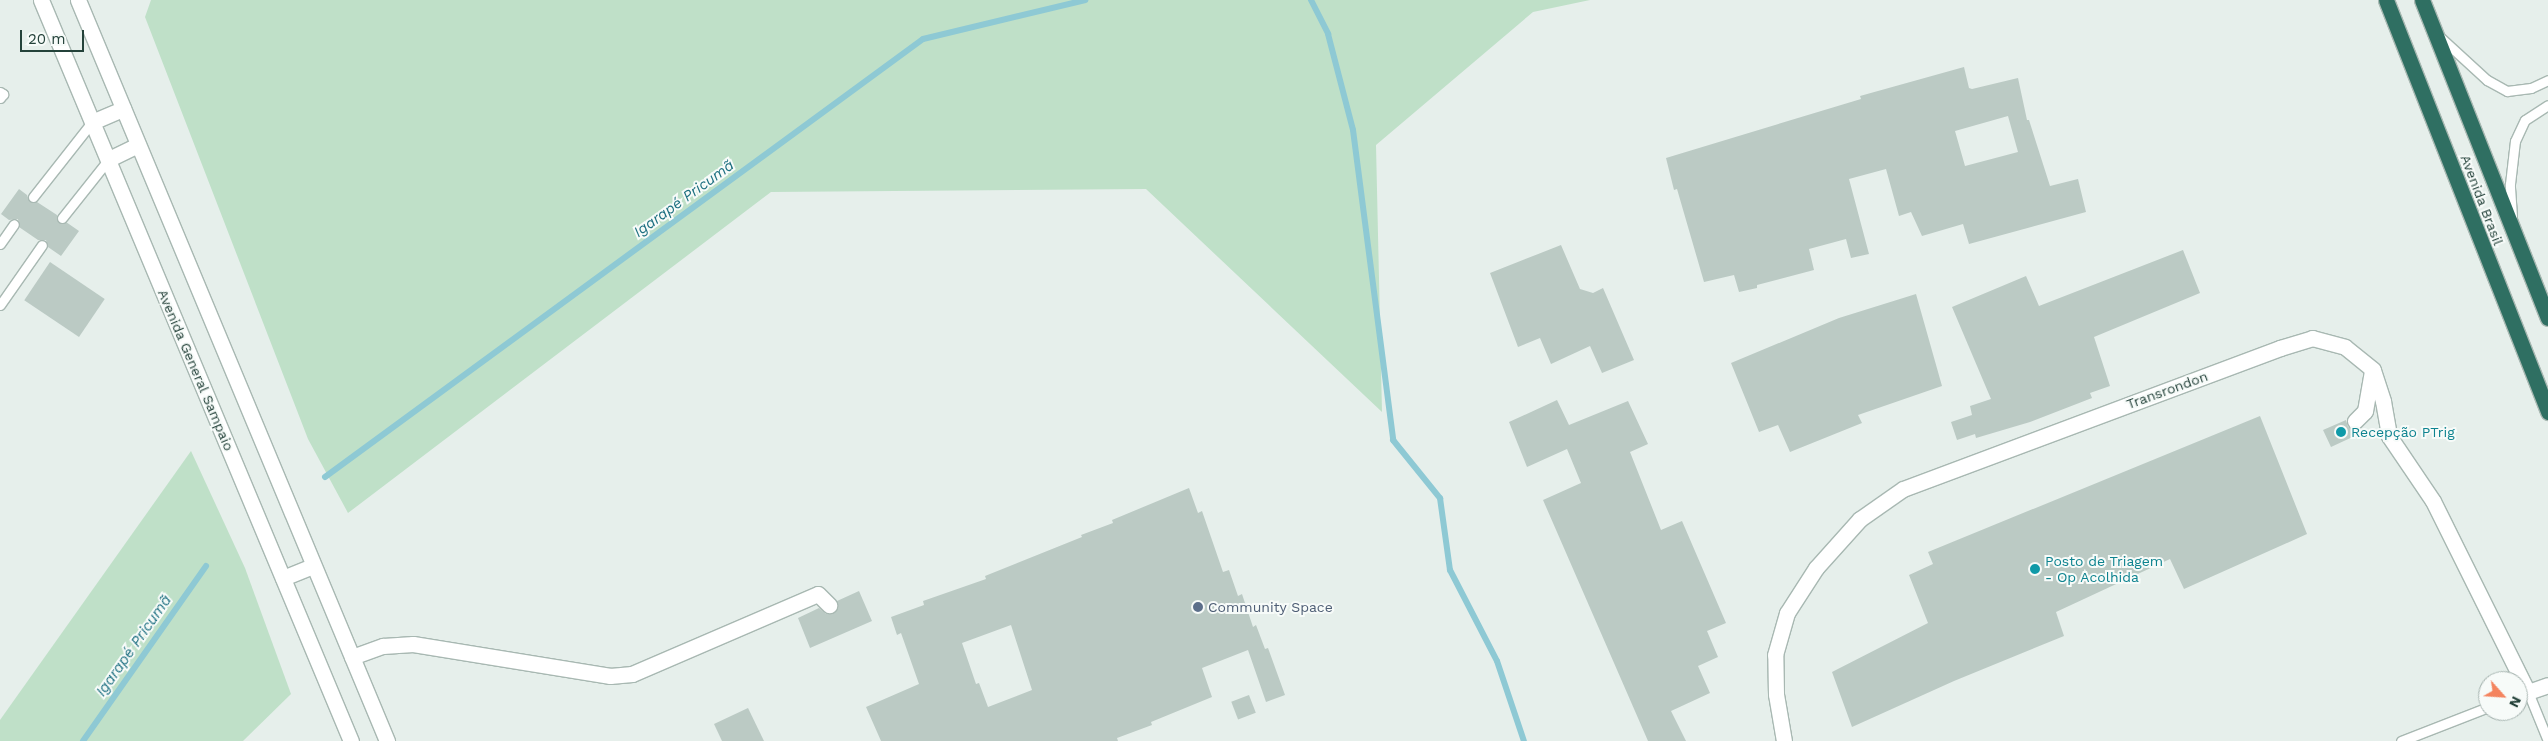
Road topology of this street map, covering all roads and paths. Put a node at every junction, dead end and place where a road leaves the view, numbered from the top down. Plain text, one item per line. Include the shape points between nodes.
1 (41, 0) edge
2 (78, 0) edge
3 (2386, 0) edge
4 (2422, 0) edge
5 (2434, 32) junction
6 (2548, 80) edge
7 (0, 92) edge
8 (0, 98) edge
9 (2548, 105) edge
10 (124, 109) junction
11 (92, 122) junction
12 (138, 145) junction
13 (109, 159) junction
14 (33, 198) dead end
15 (62, 218) dead end
16 (14, 224) dead end
17 (2512, 229) junction
18 (0, 244) edge
19 (42, 245) dead end
20 (0, 305) edge
21 (2548, 318) edge
22 (2373, 370) junction
23 (2548, 412) edge
24 (2355, 421) dead end
25 (313, 566) junction
26 (283, 578) junction
27 (828, 605) dead end
28 (352, 657) junction
29 (2512, 671) edge
30 (2548, 685) edge
31 (2528, 692) edge
32 (2528, 703) edge
33 (2478, 711) edge
34 (350, 741) edge
35 (387, 741) edge
36 (1784, 741) edge
37 (2401, 741) edge
38 (2548, 741) edge

1 - 11 street, Avenida General Sampaio
2 - 10 street
3 - 23 highway, Avenida Brasil
4 - 5 highway, Avenida Brasil
5 - 6 lane via 2487,80 2507,91 2531,88
5 - 17 highway, Avenida Brasil
7 - 8 lane via 3,94
9 - 17 lane via 2525,120 2515,141 2510,184
10 - 11 street
10 - 12 street
11 - 13 street, Avenida General Sampaio
11 - 14 lane
12 - 13 street
12 - 25 street
13 - 15 lane
13 - 26 street, Avenida General Sampaio
16 - 18 lane
17 - 21 highway, Avenida Brasil
19 - 20 lane
22 - 24 street via 2365,412
22 - 29 street via 2389,436 2434,500
22 - 36 street, Transrondon via 2345,347 2312,338 1903,489 1860,519 1816,568 1787,613 1775,655 1776,694
25 - 26 street
25 - 28 street
26 - 34 street, Avenida General Sampaio
27 - 28 street via 818,594 632,674 610,676 413,644 383,646
28 - 35 street
30 - 31 street
32 - 38 lane
33 - 37 lane

